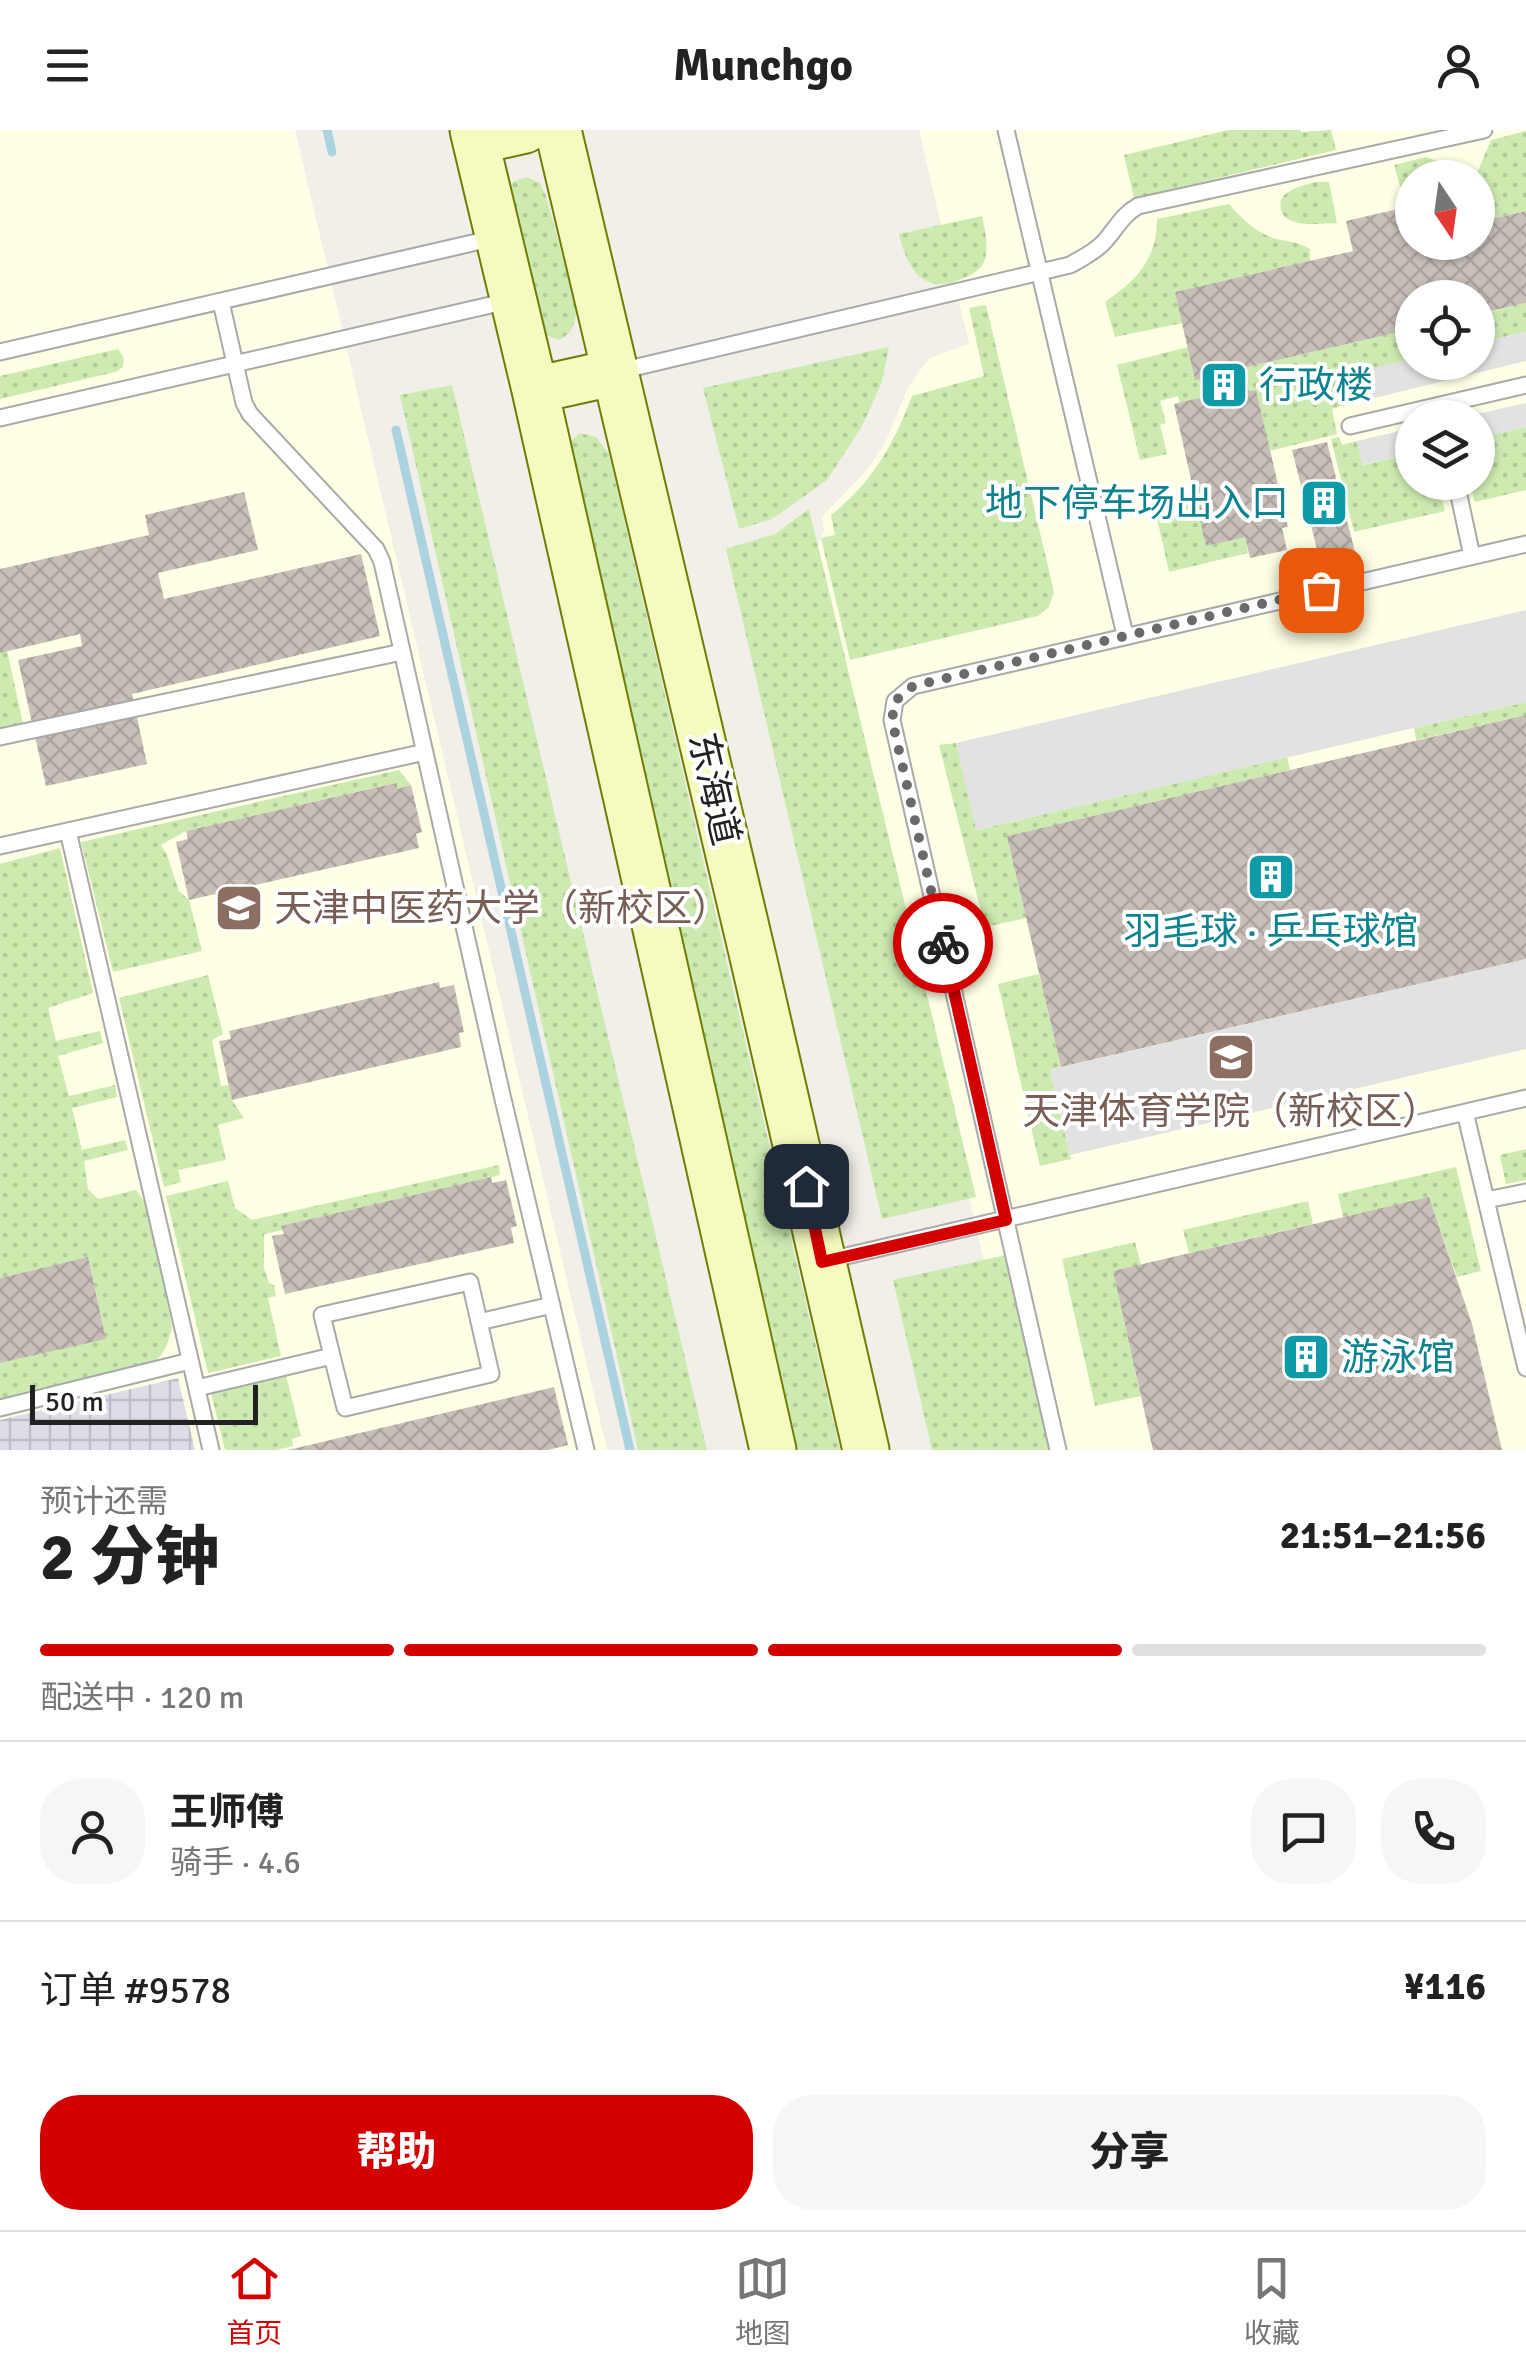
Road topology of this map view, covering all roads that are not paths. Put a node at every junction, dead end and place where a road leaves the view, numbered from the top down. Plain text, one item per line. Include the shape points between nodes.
1 (525, 130) edge
2 (558, 130) edge
3 (1006, 130) edge
4 (1484, 130) edge
5 (475, 136) edge
6 (498, 236) junction
7 (1038, 271) junction
8 (512, 300) junction
9 (220, 302) junction
10 (0, 352) edge
11 (235, 363) junction
12 (616, 372) junction
13 (1526, 385) edge
14 (535, 390) junction
15 (1478, 400) edge
16 (0, 418) edge
17 (1395, 419) edge
18 (1350, 426) dead end
19 (1460, 500) edge
20 (1526, 544) edge
21 (1472, 556) junction
22 (1126, 635) junction
23 (402, 652) junction
24 (0, 737) edge
25 (424, 752) junction
26 (68, 831) junction
27 (0, 846) edge
28 (1526, 1098) edge
29 (1465, 1112) junction
30 (1526, 1192) edge
31 (1486, 1200) junction
32 (1006, 1220) junction
33 (822, 1262) junction
34 (552, 1305) junction
35 (479, 1322) junction
36 (332, 1356) junction
37 (190, 1360) junction
38 (1526, 1368) edge
39 (197, 1388) junction
40 (0, 1408) edge
41 (211, 1450) edge
42 (586, 1450) edge
43 (774, 1450) edge
44 (866, 1450) edge
45 (1058, 1450) edge

1 - 5 main road
2 - 12 main road, 东海道
3 - 7 lane
4 - 7 lane via 1138,206 1091,254
5 - 6 main road
6 - 8 main road
6 - 9 lane
7 - 12 lane
7 - 22 lane
8 - 11 lane
8 - 14 main road
9 - 10 lane
9 - 11 lane
11 - 16 lane
11 - 23 lane via 250,414 376,549
12 - 14 main road
12 - 33 main road, 东海道
13 - 15 lane
14 - 43 main road
17 - 18 lane
19 - 21 lane
20 - 21 lane
21 - 22 lane
22 - 32 lane via 913,686 895,701 892,720
23 - 24 lane
23 - 25 lane
25 - 26 lane
25 - 34 lane
26 - 27 lane
26 - 37 lane
28 - 29 lane
29 - 31 lane
29 - 32 lane
30 - 31 lane
31 - 38 lane
32 - 33 lane
32 - 45 lane
33 - 44 main road, 东海道
34 - 35 lane
34 - 42 lane
35 - 36 lane via 470,1282 341,1311 322,1316
35 - 36 lane via 490,1374 345,1408
36 - 39 lane
37 - 39 lane
37 - 40 lane
39 - 41 lane

